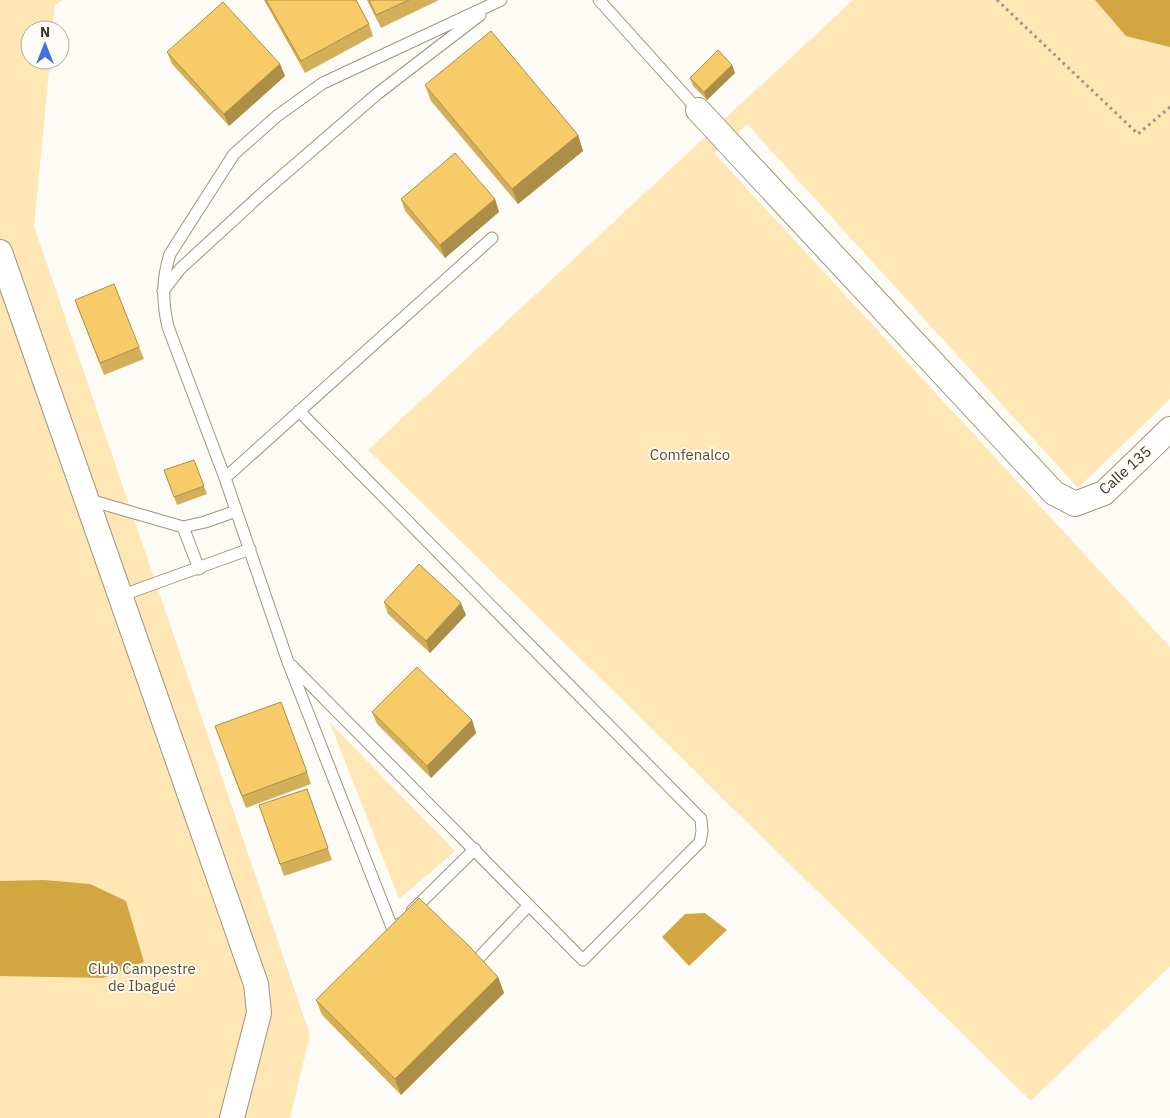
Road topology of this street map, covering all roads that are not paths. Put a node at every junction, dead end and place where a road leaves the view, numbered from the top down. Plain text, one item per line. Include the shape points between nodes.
1 (599, 0) edge
2 (498, 2) edge
3 (698, 110) joint
4 (492, 238) dead end
5 (0, 252) edge
6 (163, 291) junction
7 (299, 411) junction
8 (1170, 429) edge
9 (224, 478) junction
10 (86, 499) junction
11 (236, 511) junction
12 (183, 527) junction
13 (250, 549) junction
14 (199, 568) junction
15 (120, 596) junction
16 (288, 662) junction
17 (475, 849) junction
18 (529, 905) junction
19 (475, 962) edge
20 (232, 1118) edge

1 - 3 lane
2 - 6 lane via 362,107 197,252
2 - 6 lane via 323,83 277,116 234,154 170,254
3 - 8 street, Calle 135 via 1054,493 1075,504 1104,493
4 - 7 lane
5 - 10 street
6 - 9 lane via 168,327
7 - 9 lane
7 - 18 lane via 701,818 700,842 583,960
9 - 11 lane
10 - 12 lane
10 - 15 street
11 - 12 lane
11 - 13 lane
12 - 14 lane
13 - 14 lane
13 - 16 lane
14 - 15 lane
15 - 20 street via 256,984 259,1013
16 - 17 lane
16 - 17 lane via 393,935
17 - 18 lane
18 - 19 lane

